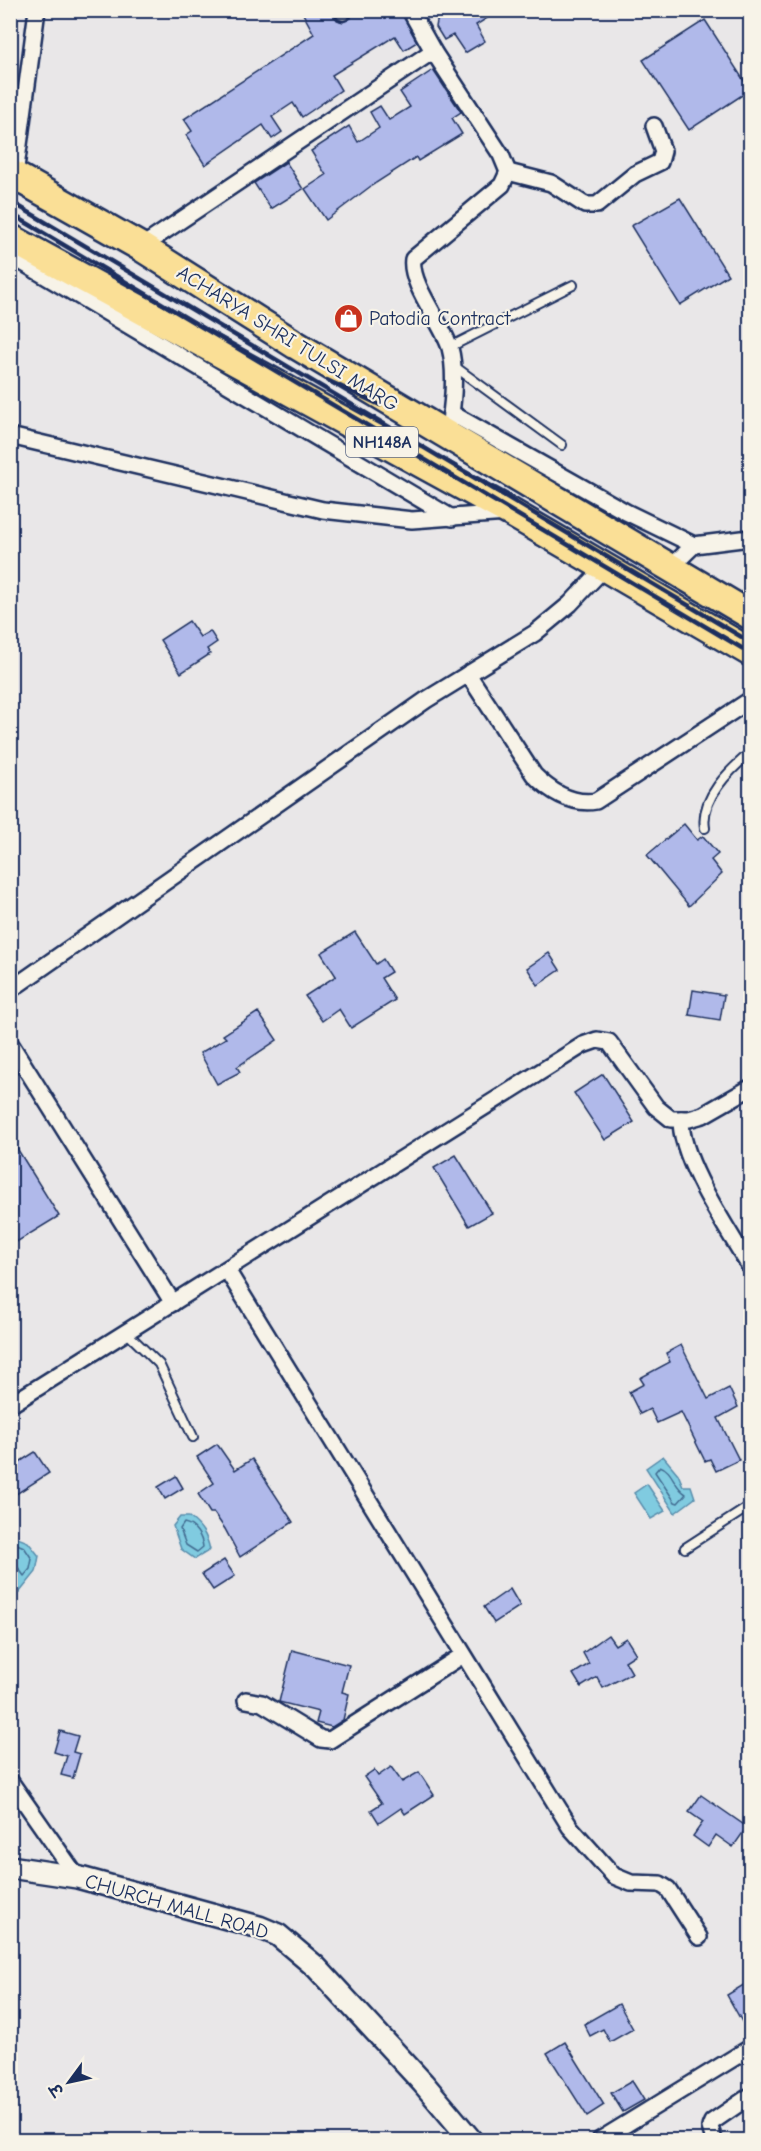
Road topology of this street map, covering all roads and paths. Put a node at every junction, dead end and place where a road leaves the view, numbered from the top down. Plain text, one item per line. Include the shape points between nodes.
1 (37, 10) edge
2 (410, 10) edge
3 (433, 51) junction
4 (654, 126) dead end
5 (508, 172) junction
6 (13, 174) edge
7 (10, 238) edge
8 (141, 247) junction
9 (10, 255) edge
10 (573, 285) dead end
11 (450, 347) junction
12 (452, 365) junction
13 (450, 425) junction
14 (10, 436) edge
15 (562, 445) dead end
16 (510, 512) junction
17 (452, 518) junction
18 (750, 538) edge
19 (694, 546) junction
20 (604, 567) junction
21 (670, 568) junction
22 (659, 599) junction
23 (750, 615) edge
24 (750, 652) edge
25 (468, 674) junction
26 (750, 700) edge
27 (750, 753) edge
28 (705, 828) dead end
29 (10, 990) edge
30 (10, 1043) edge
31 (750, 1088) edge
32 (681, 1119) junction
33 (750, 1267) edge
34 (227, 1270) junction
35 (173, 1303) junction
36 (125, 1331) junction
37 (10, 1405) edge
38 (193, 1437) dead end
39 (750, 1506) edge
40 (685, 1548) dead end
41 (463, 1655) junction
42 (246, 1700) dead end
43 (10, 1781) edge
44 (10, 1867) edge
45 (77, 1877) junction
46 (699, 1937) dead end
47 (750, 2048) edge
48 (750, 2096) edge
49 (471, 2140) edge
50 (600, 2140) edge
51 (714, 2140) edge

1 - 6 street
2 - 3 street
3 - 5 street via 501,155
3 - 8 street
4 - 5 street via 663,151 660,162 634,174 597,205 585,205 551,183
5 - 11 street via 501,185 413,259 416,276
6 - 8 highway, ACHARYA SHRI TULSI MARG / NH148A
7 - 16 highway, ACHARYA SHRI TULSI MARG / NH148A
8 - 13 highway, ACHARYA SHRI TULSI MARG / NH148A
9 - 17 street
10 - 11 lane
11 - 12 street
12 - 13 street
12 - 15 lane
13 - 19 street
13 - 21 highway, ACHARYA SHRI TULSI MARG / NH148A
14 - 17 street via 323,510 412,520
16 - 17 street
16 - 20 highway, ACHARYA SHRI TULSI MARG / NH148A
18 - 19 street
19 - 21 street
20 - 22 highway, ACHARYA SHRI TULSI MARG / NH148A
20 - 25 street via 549,623
21 - 22 highway
21 - 23 highway, ACHARYA SHRI TULSI MARG / NH148A
22 - 24 highway, ACHARYA SHRI TULSI MARG / NH148A
25 - 26 street via 534,775 570,800 586,802 606,795
25 - 29 street
27 - 28 lane via 715,790 705,815
30 - 35 street
31 - 32 street via 703,1115
32 - 33 street via 686,1148
32 - 34 street via 671,1119 656,1107 609,1042 592,1041
34 - 35 street
34 - 41 street
35 - 36 street
36 - 37 street
36 - 38 lane via 159,1364
39 - 40 lane
41 - 42 street via 330,1740 321,1739 261,1703
41 - 46 street via 553,1802 586,1847 623,1881 665,1886
43 - 45 street
44 - 45 street, CHURCH MALL ROAD
45 - 49 street, CHURCH MALL ROAD via 278,1935 316,1967
47 - 50 street
48 - 51 street via 712,2122

